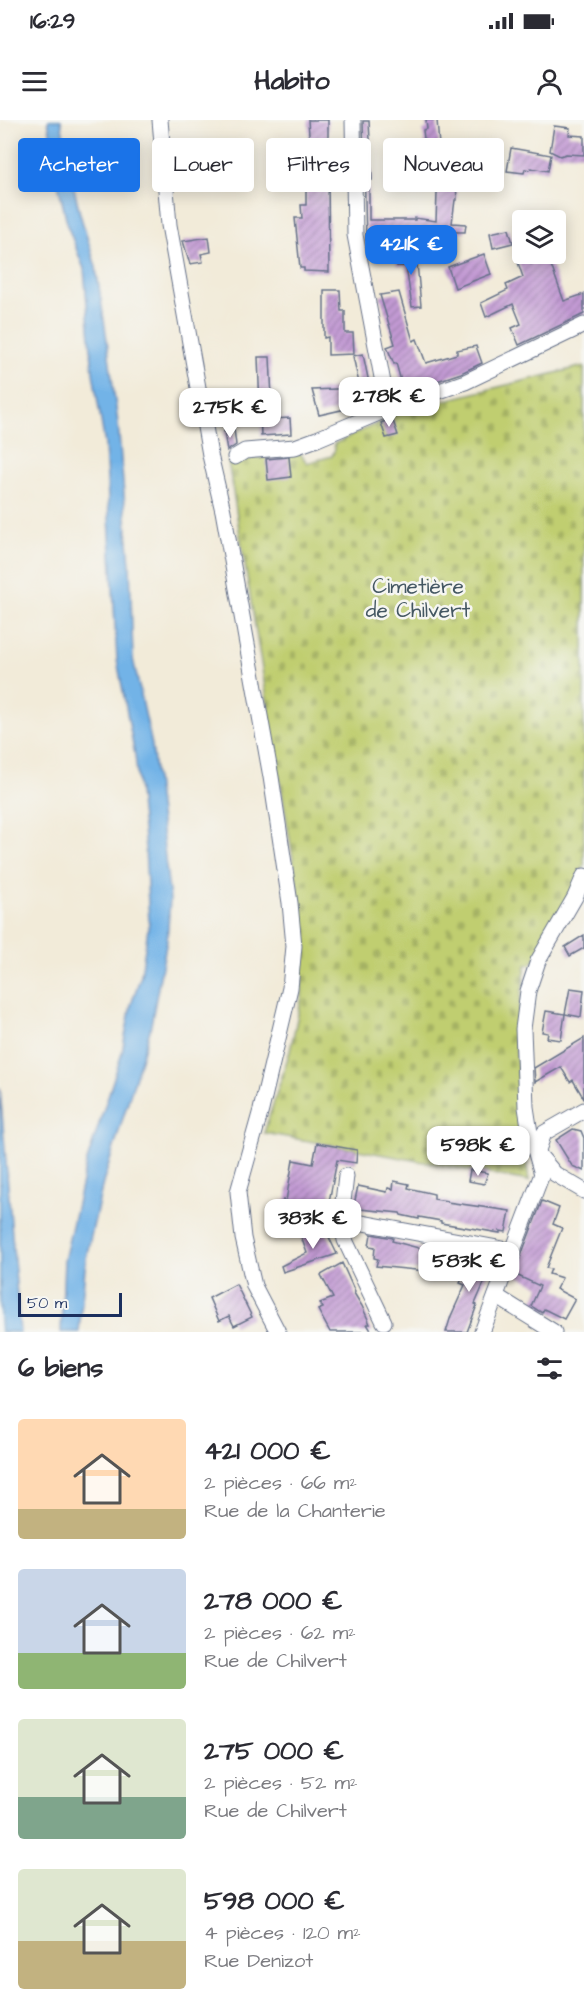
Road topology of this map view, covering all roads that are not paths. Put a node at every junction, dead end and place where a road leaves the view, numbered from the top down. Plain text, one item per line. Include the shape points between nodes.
1 (160, 120) edge
2 (353, 120) edge
3 (584, 326) edge
4 (388, 409) junction
5 (235, 457) dead end
6 (584, 876) edge
7 (584, 1110) edge
8 (537, 1153) junction
9 (346, 1176) dead end
10 (584, 1191) edge
11 (341, 1219) junction
12 (514, 1251) junction
13 (496, 1296) junction
14 (384, 1322) dead end
15 (278, 1332) edge
16 (482, 1332) edge
17 (554, 1332) edge

1 - 15 street via 169,225 271,777 290,903 294,946 290,988 238,1192 254,1286
2 - 4 street via 355,235
3 - 4 street via 465,382
4 - 5 street via 295,447 244,451
6 - 8 street via 538,961 528,991 523,1065 530,1133
7 - 8 street via 544,1133
8 - 10 street via 555,1174
8 - 12 street via 542,1174
9 - 11 street
11 - 12 street
11 - 14 street via 345,1240
12 - 13 street
13 - 16 street
13 - 17 street

